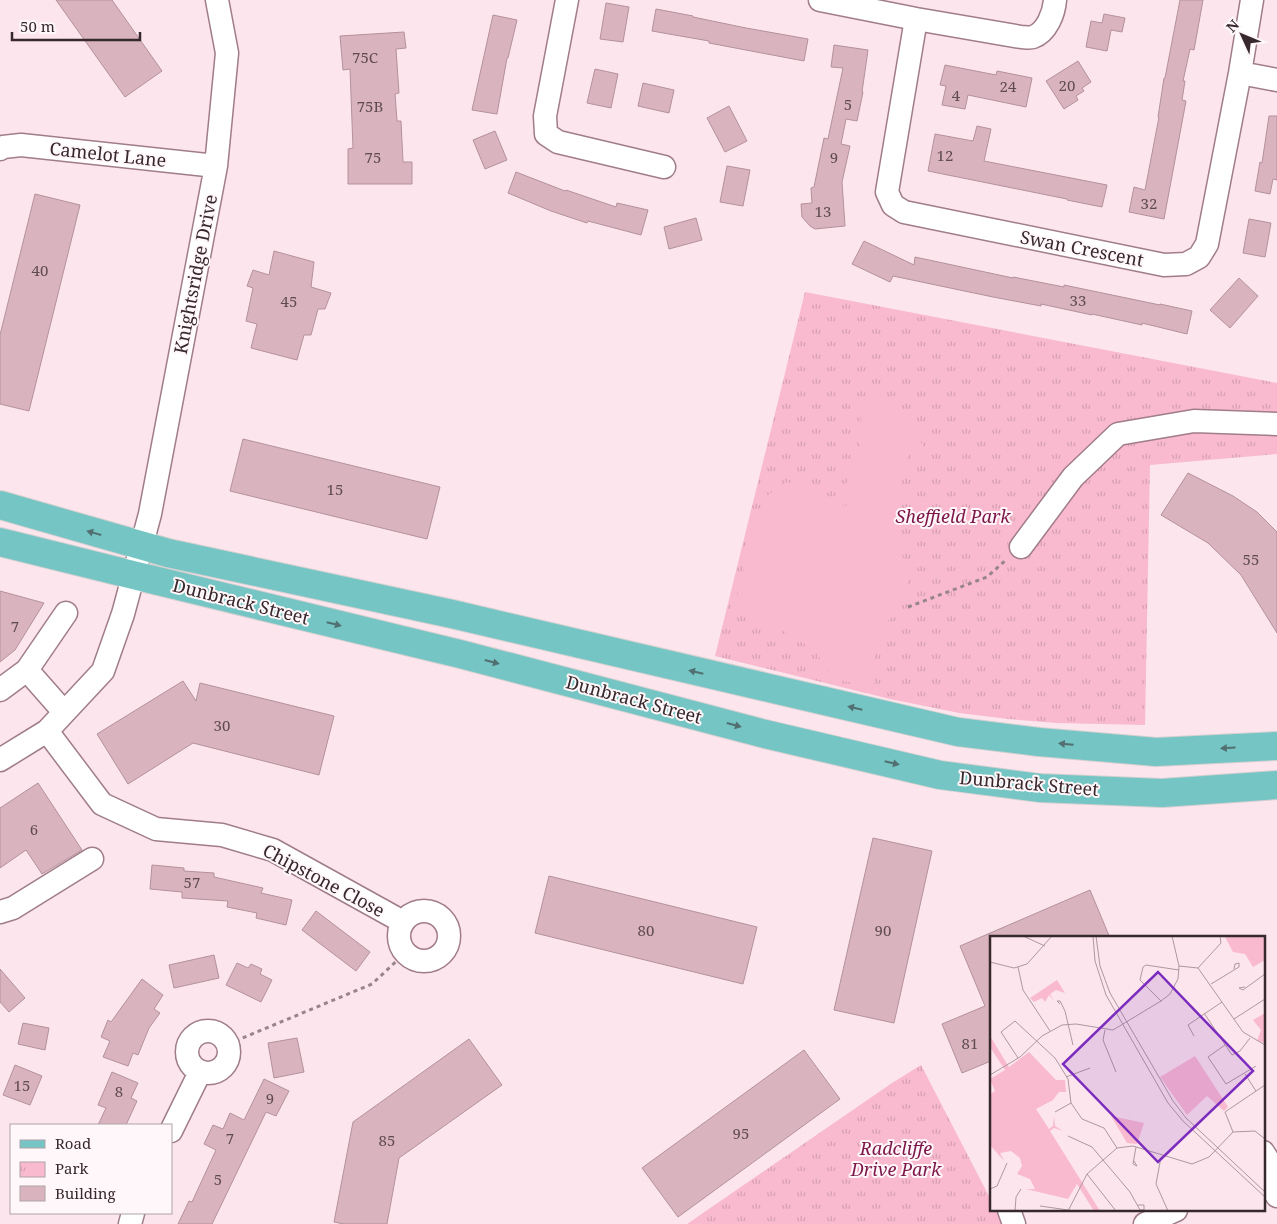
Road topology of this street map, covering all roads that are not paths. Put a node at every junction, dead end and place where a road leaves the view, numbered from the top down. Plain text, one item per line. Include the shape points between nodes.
1 (217, 0) edge
2 (567, 0) edge
3 (820, 0) edge
4 (1055, 0) edge
5 (1252, 0) edge
6 (916, 19) junction
7 (1240, 73) junction
8 (1277, 80) edge
9 (0, 149) edge
10 (216, 166) junction
11 (664, 167) dead end
12 (1277, 424) edge
13 (0, 505) edge
14 (0, 542) edge
15 (141, 546) junction
16 (1021, 547) road end
17 (133, 575) junction
18 (66, 613) dead end
19 (27, 670) junction
20 (0, 690) edge
21 (64, 712) junction
22 (47, 730) junction
23 (1277, 746) edge
24 (0, 760) edge
25 (1277, 785) edge
26 (92, 859) dead end
27 (0, 912) edge
28 (403, 922) junction
29 (200, 1072) junction
30 (172, 1129) edge
31 (1268, 1165) edge
32 (1277, 1196) edge
33 (1010, 1212) edge
34 (1172, 1212) edge
35 (1014, 1224) edge
36 (1145, 1224) edge

1 - 10 street, Knightsridge Drive via 227,53
2 - 11 street via 545,116 546,134 558,142
3 - 6 street
4 - 6 street via 1045,29 1033,37
5 - 7 street, Swan Crescent
6 - 7 street, Swan Crescent via 888,192 893,205 904,212 1164,265 1186,264 1200,257 1206,244
7 - 8 street
9 - 10 street, Camelot Lane via 21,145
10 - 15 street, Knightsridge Drive via 152,504
12 - 16 street via 1194,421 1118,434 1072,477
15 -> 13 main road, Dunbrack Street
14 - 17 main road, Dunbrack Street
15 - 17 street, Knightsridge Drive
23 -> 15 main road, Dunbrack Street via 1156,752 958,732 452,614
17 - 21 street, Knightsridge Drive via 103,671
17 -> 25 main road, Dunbrack Street via 940,775 1040,788 1162,793
18 - 19 street
19 - 20 street
19 - 21 street
21 - 22 street, Knightsridge Drive
22 - 24 street, Knightsridge Drive
22 - 28 street, Chipstone Close via 102,804 156,829 222,835 273,850
26 - 27 street via 13,908
28 - 28 street, Chipstone Close via 422,911 436,914 448,933 442,954 428,961 411,958 400,946 399,930
29 - 29 street via 194,1069 187,1057 189,1043 199,1033 219,1033 230,1051 226,1065 214,1073
29 - 30 street
31 - 32 street
33 - 35 street
34 - 36 street

